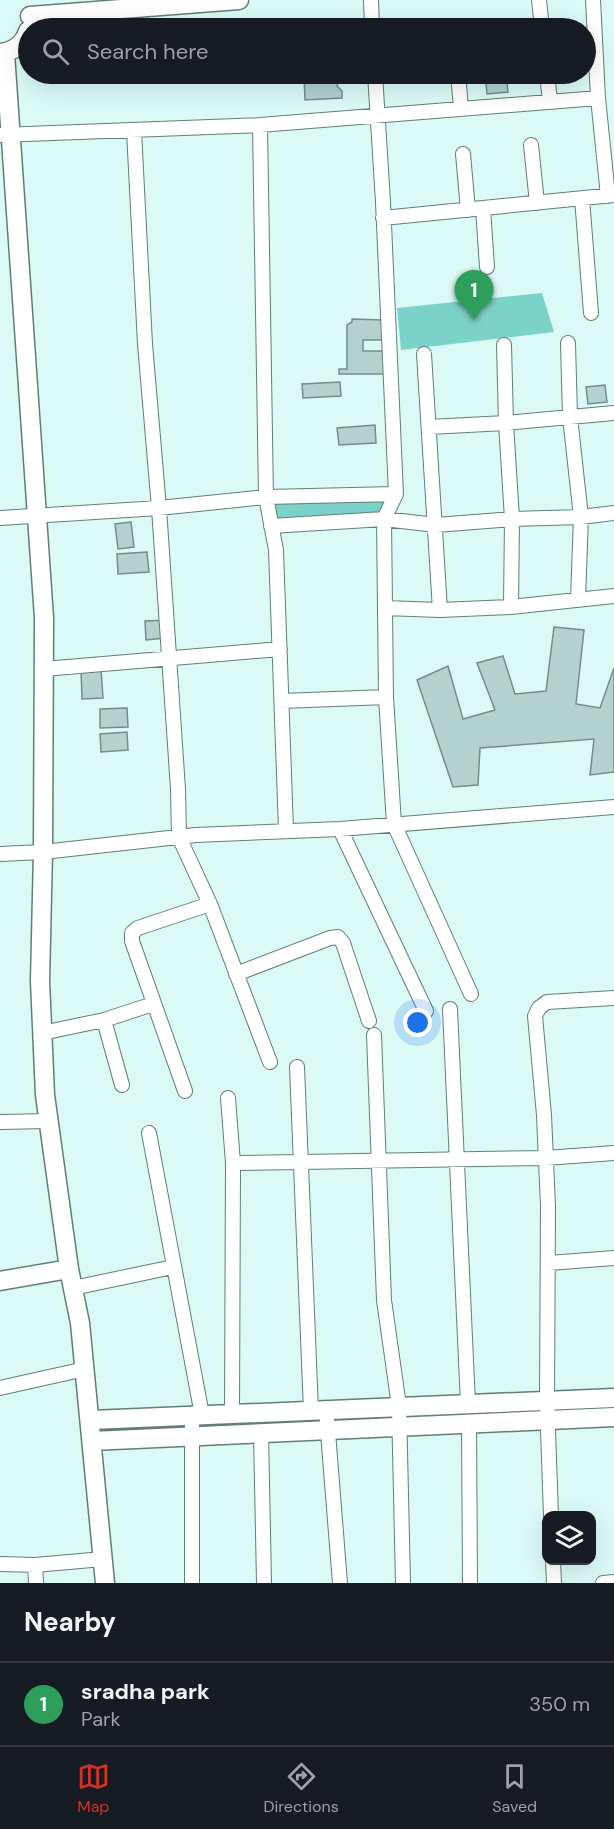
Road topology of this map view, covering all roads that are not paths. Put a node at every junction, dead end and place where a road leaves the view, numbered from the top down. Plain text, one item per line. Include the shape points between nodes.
1 (239, 0) edge
2 (371, 0) edge
3 (539, 0) edge
4 (593, 0) edge
5 (193, 2) edge
6 (37, 18) edge
7 (372, 18) edge
8 (541, 18) edge
9 (594, 18) edge
10 (18, 47) edge
11 (2, 53) edge
12 (596, 59) edge
13 (376, 84) edge
14 (459, 84) edge
15 (548, 84) edge
16 (598, 98) junction
17 (550, 101) junction
18 (461, 108) junction
19 (377, 114) junction
20 (260, 124) junction
21 (134, 131) junction
22 (6, 135) edge
23 (531, 145) dead end
24 (463, 154) dead end
25 (611, 196) edge
26 (582, 198) junction
27 (537, 203) junction
28 (483, 208) junction
29 (468, 210) junction
30 (383, 218) junction
31 (487, 267) dead end
32 (591, 313) dead end
33 (568, 343) dead end
34 (504, 345) dead end
35 (424, 354) dead end
36 (614, 413) edge
37 (570, 417) junction
38 (506, 423) junction
39 (429, 427) junction
40 (396, 494) junction
41 (266, 497) junction
42 (159, 508) junction
43 (614, 513) edge
44 (37, 514) junction
45 (581, 517) junction
46 (0, 518) edge
47 (384, 519) junction
48 (512, 519) junction
49 (436, 525) junction
50 (271, 526) junction
51 (614, 596) edge
52 (579, 599) junction
53 (511, 607) junction
54 (385, 608) junction
55 (440, 610) junction
56 (280, 650) junction
57 (170, 658) junction
58 (44, 669) junction
59 (386, 697) junction
60 (282, 701) junction
61 (614, 807) edge
62 (394, 825) junction
63 (340, 829) junction
64 (286, 830) junction
65 (179, 837) junction
66 (43, 852) junction
67 (0, 854) edge
68 (210, 904) junction
69 (236, 974) junction
70 (471, 994) dead end
71 (614, 998) edge
72 (153, 1004) junction
73 (450, 1009) dead end
74 (426, 1011) dead end
75 (104, 1020) junction
76 (369, 1021) dead end
77 (42, 1033) junction
78 (374, 1035) dead end
79 (270, 1062) dead end
80 (297, 1067) dead end
81 (122, 1085) dead end
82 (185, 1091) dead end
83 (228, 1098) dead end
84 (49, 1121) junction
85 (0, 1122) edge
86 (149, 1133) dead end
87 (614, 1153) edge
88 (546, 1158) junction
89 (455, 1159) junction
90 (380, 1160) junction
91 (300, 1161) junction
92 (232, 1163) junction
93 (614, 1258) edge
94 (549, 1263) junction
95 (173, 1267) junction
96 (69, 1269) junction
97 (0, 1281) edge
98 (73, 1288) junction
99 (85, 1369) junction
100 (0, 1388) edge
101 (614, 1398) edge
102 (547, 1401) junction
103 (468, 1404) junction
104 (399, 1406) junction
105 (319, 1410) junction
106 (232, 1414) junction
107 (197, 1415) junction
108 (614, 1418) edge
109 (91, 1420) junction
110 (548, 1420) junction
111 (469, 1423) junction
112 (400, 1426) junction
113 (328, 1429) junction
114 (261, 1432) junction
115 (192, 1436) junction
116 (92, 1441) junction
117 (551, 1511) edge
118 (103, 1559) junction
119 (0, 1564) edge
120 (35, 1565) junction
121 (553, 1565) edge
122 (614, 1582) edge
123 (36, 1583) edge
124 (105, 1583) edge
125 (192, 1583) edge
126 (264, 1583) edge
127 (340, 1583) edge
128 (403, 1583) edge
129 (470, 1583) edge
130 (554, 1583) edge
131 (603, 1583) edge

1 - 5 street
2 - 7 street
3 - 8 street
4 - 9 street
5 - 6 street
10 - 11 street
11 - 22 street
12 - 16 street
13 - 19 street
14 - 18 street
15 - 17 street
16 - 17 street
16 - 25 street
17 - 18 street
18 - 19 street
19 - 20 street
19 - 30 street
20 - 21 street
20 - 41 street
21 - 22 street
21 - 42 street via 145,344
22 - 44 street
23 - 27 street
24 - 29 street
25 - 26 street
26 - 27 street
26 - 32 street
27 - 28 street
28 - 29 street
28 - 31 street
29 - 30 street
30 - 40 street
33 - 37 street
34 - 38 street
35 - 39 street
36 - 37 street
37 - 38 street
37 - 45 street
38 - 39 street
38 - 48 street
39 - 49 street
40 - 41 street
40 - 47 street
41 - 42 street
41 - 50 street
42 - 44 street
42 - 57 street
43 - 45 street
44 - 46 street
44 - 58 street
45 - 48 street
45 - 52 street
47 - 49 street
47 - 50 street
47 - 54 street
48 - 49 street
48 - 53 street
49 - 55 street
50 - 56 street via 276,550
51 - 52 street
52 - 53 street
53 - 55 street
54 - 55 street
54 - 59 street
56 - 57 street
56 - 60 street
57 - 58 street
57 - 65 street
58 - 66 street
59 - 60 street
59 - 62 street
60 - 64 street
61 - 62 street
62 - 63 street
62 - 70 street
63 - 64 street
63 - 74 street
64 - 65 street
65 - 66 street
65 - 68 street
66 - 67 street
66 - 77 street
68 - 69 street
68 - 72 street via 132,933
69 - 76 street via 338,937
69 - 79 street
71 - 88 street via 547,1002 535,1016
72 - 75 street
72 - 82 street
73 - 89 street
75 - 77 street
75 - 81 street
77 - 84 street
78 - 90 street
80 - 91 street
83 - 92 street
84 - 85 street
84 - 96 street
86 - 95 street
87 - 88 street
88 - 89 street
88 - 94 street
89 - 90 street
89 - 103 street
90 - 91 street
90 - 104 street via 384,1300
91 - 92 street
91 - 105 street
92 - 106 street
93 - 94 street
94 - 102 street
95 - 98 street
95 - 107 street
96 - 97 street
96 - 98 street
98 - 99 street
99 - 100 street
99 - 109 street
101 - 102 street
102 - 103 street
102 - 110 street
103 - 104 street
104 - 105 street
104 - 112 street
105 - 106 street
105 - 113 street
106 - 107 street
107 - 109 street
107 - 115 street
108 - 110 street
109 - 116 street
110 - 111 street
110 - 117 street
111 - 112 street
111 - 129 street
112 - 113 street
112 - 128 street
113 - 114 street
113 - 127 street
114 - 115 street
114 - 126 street
115 - 116 street
115 - 125 street
116 - 118 street
118 - 120 street
118 - 124 street
119 - 120 street
120 - 123 street
121 - 130 street
122 - 131 street

